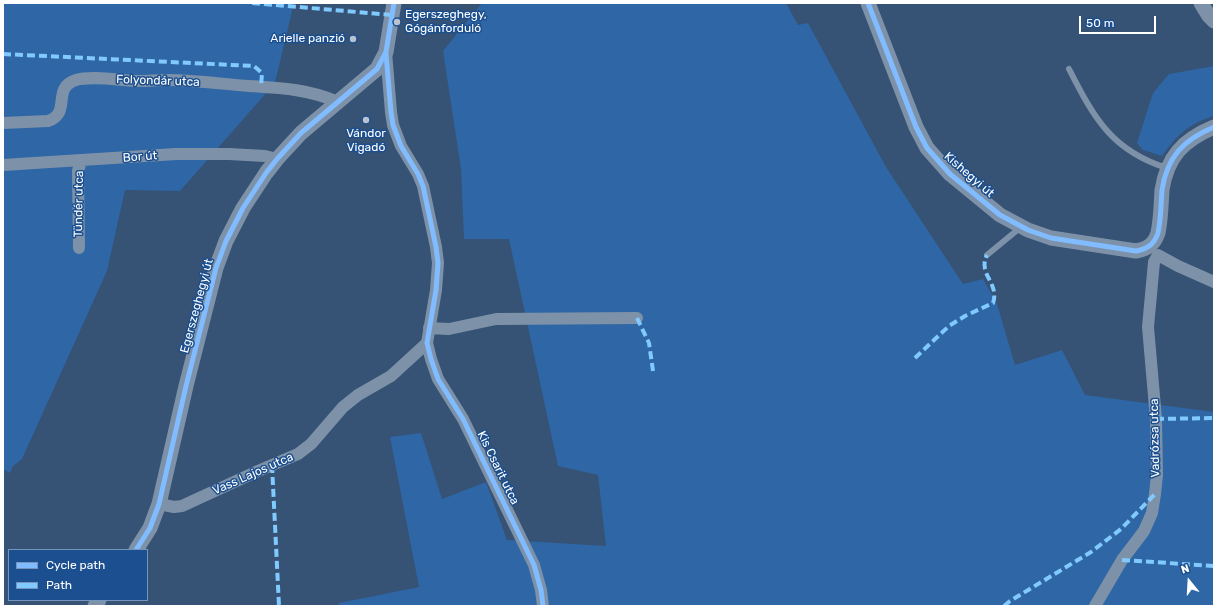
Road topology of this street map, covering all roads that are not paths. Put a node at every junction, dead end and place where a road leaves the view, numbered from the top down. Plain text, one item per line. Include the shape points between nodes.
1 (394, 3) edge
2 (868, 3) edge
3 (1201, 3) edge
4 (1214, 21) edge
5 (386, 52) junction
6 (1070, 69) dead end
7 (338, 102) junction
8 (3, 123) edge
9 (1214, 127) edge
10 (277, 160) junction
11 (81, 161) junction
12 (3, 165) edge
13 (1167, 168) junction
14 (1021, 227) junction
15 (79, 248) dead end
16 (1154, 250) junction
17 (987, 255) dead end
18 (1214, 282) edge
19 (637, 318) dead end
20 (429, 328) junction
21 (428, 342) junction
22 (159, 504) junction
23 (137, 549) edge
24 (543, 606) edge
25 (1095, 606) edge

1 - 5 street, Egerszeghegyi út
2 - 14 street, Kishegyi út via 910,114 926,148 965,187 1000,215
3 - 4 street
5 - 7 street, Egerszeghegyi út via 377,69
5 - 20 street, Egerszeghegyi út via 393,125 401,146 423,186 436,247 437,276
6 - 13 lane via 1086,103 1110,135 1136,155
7 - 8 street, Folyondár utca via 322,95 294,89 168,80 90,79 77,80 64,89 60,113 54,119
7 - 10 street, Egerszeghegyi út via 302,133
9 - 13 street via 1182,146
10 - 11 street, Bor út via 265,156 176,154
10 - 22 street, Egerszeghegyi út via 236,220 216,268
11 - 12 street, Bor út
11 - 15 street, Tündér utca via 78,171
13 - 16 street
14 - 16 street, Kishegyi út via 1044,236 1076,242 1136,251 1146,248
14 - 17 lane
16 - 18 street via 1178,266
16 - 25 street, Vadrózsa utca via 1148,326 1157,433 1157,475 1152,513 1144,531 1122,560
19 - 20 street via 496,319 449,329
20 - 21 street, Egerszeghegyi út
21 - 22 street, Vass Lajos utca via 391,376 343,407 311,444 298,454 182,506
21 - 24 street, Kis Csarit utca via 438,379 463,419 534,565
22 - 23 street, Egerszeghegyi út via 150,528

